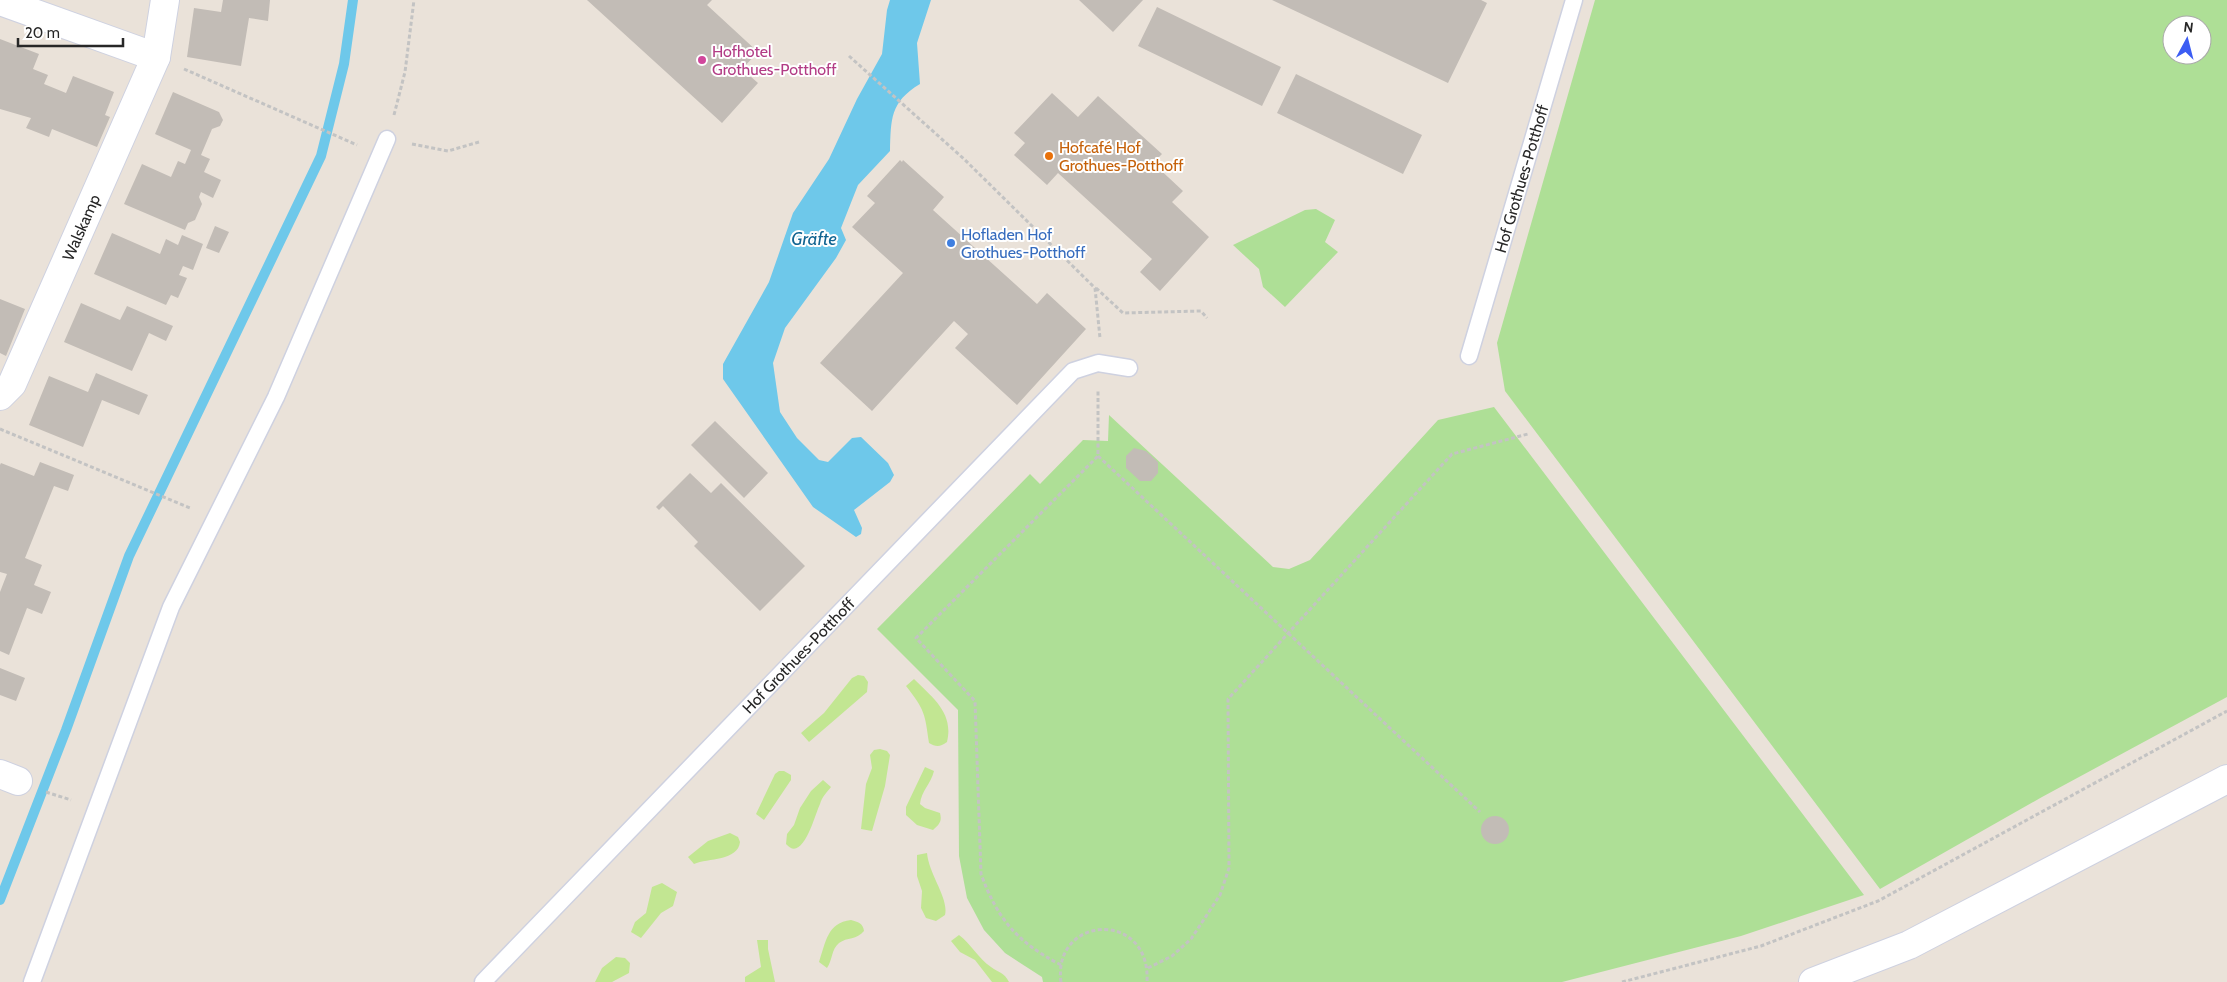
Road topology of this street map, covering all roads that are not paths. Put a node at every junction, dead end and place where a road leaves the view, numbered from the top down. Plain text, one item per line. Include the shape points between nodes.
1 (165, 0) edge
2 (1574, 0) edge
3 (0, 1) edge
4 (156, 56) junction
5 (387, 139) road end
6 (1469, 356) dead end
7 (1129, 368) dead end
8 (0, 396) edge
9 (2227, 779) edge
10 (32, 982) edge
11 (482, 982) edge
12 (1813, 982) edge

1 - 4 street, Walskamp
2 - 6 lane, Hof Grothues-Potthoff
3 - 4 street
4 - 8 street, Walskamp via 12,384
5 - 10 lane via 276,397 171,607
7 - 11 lane, Hof Grothues-Potthoff via 1098,363 1073,371
9 - 12 street via 1909,945

